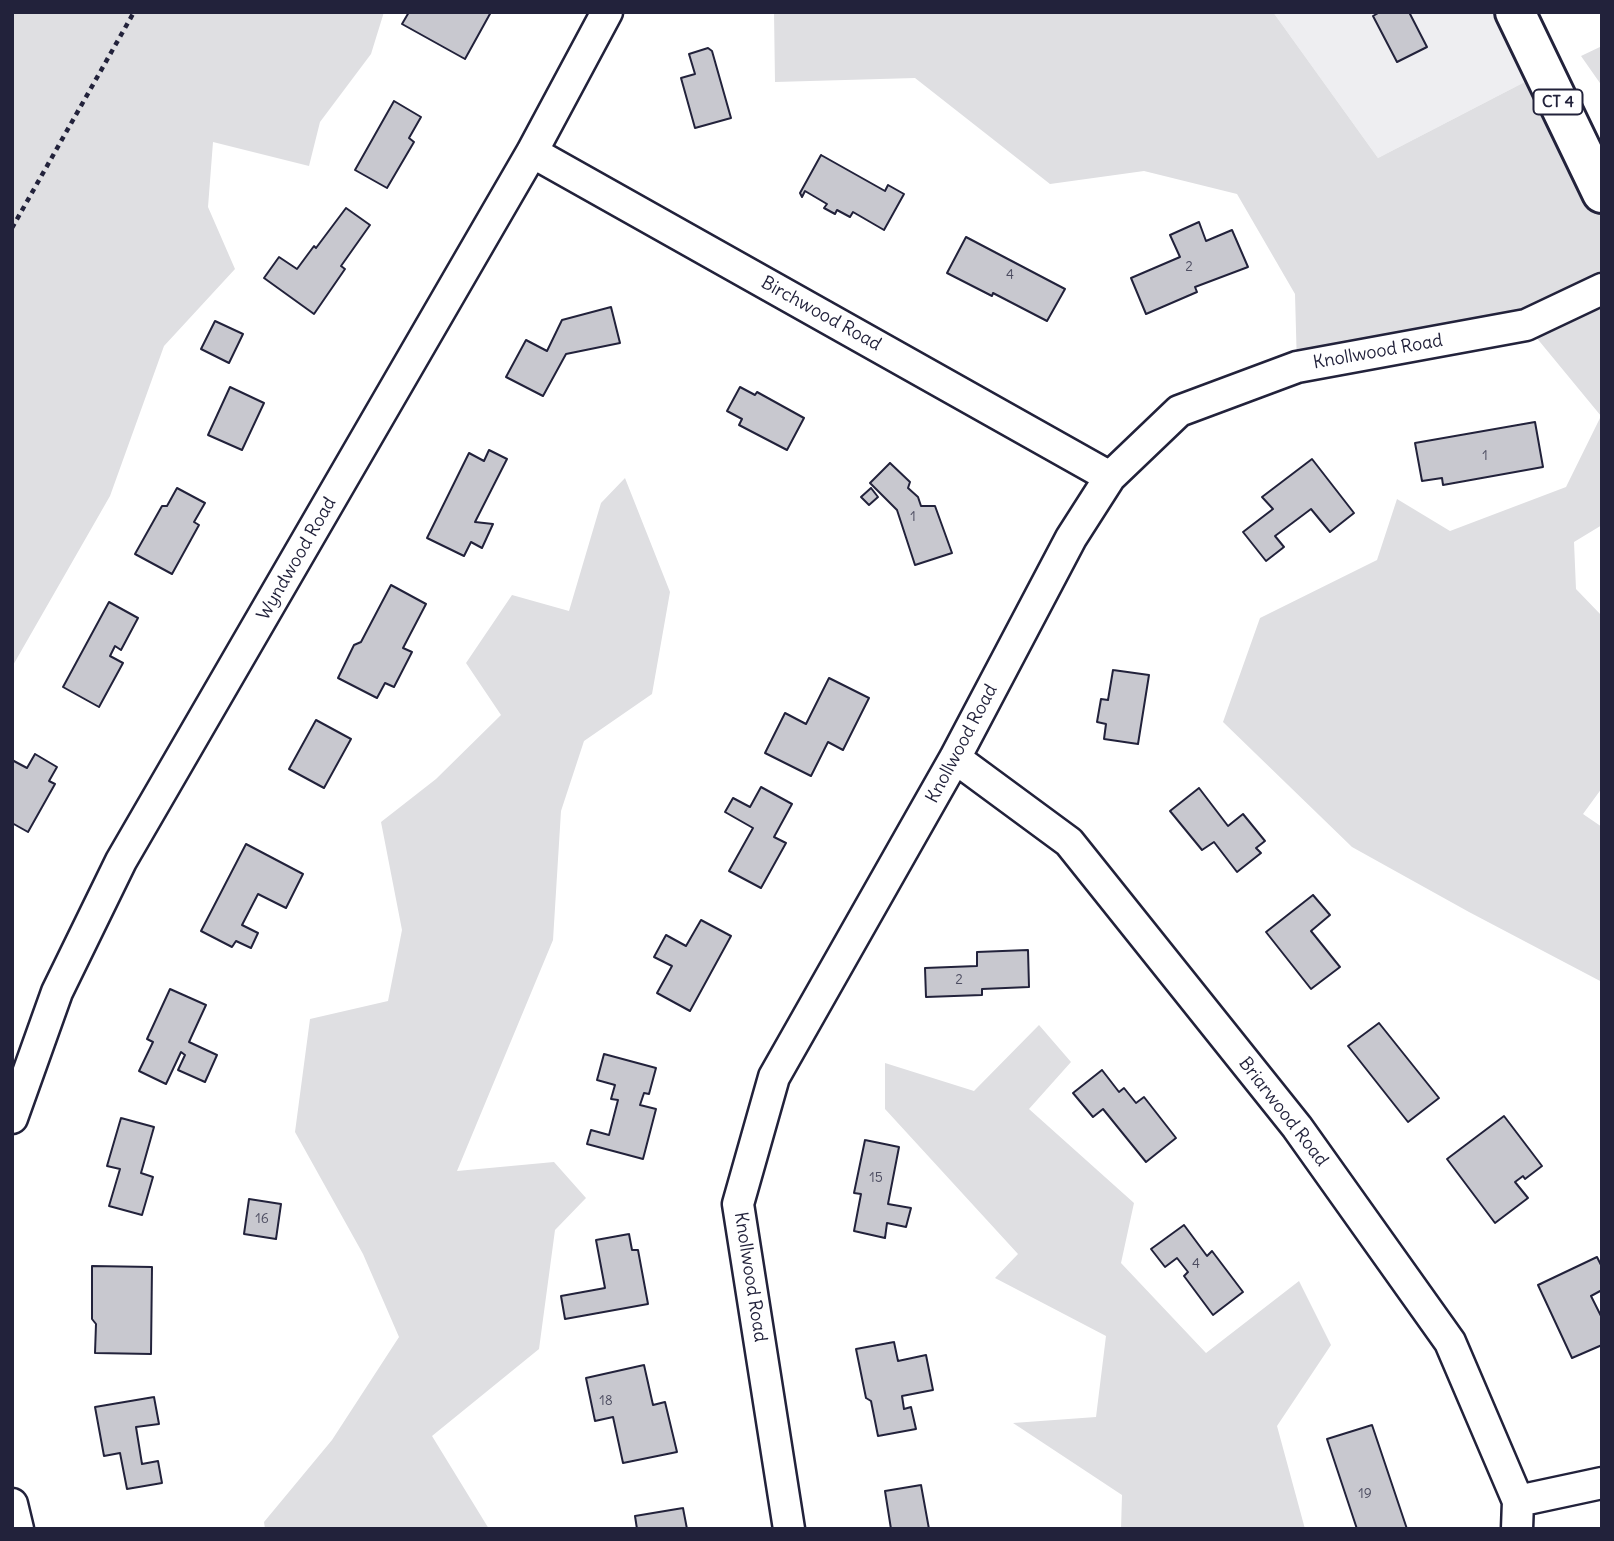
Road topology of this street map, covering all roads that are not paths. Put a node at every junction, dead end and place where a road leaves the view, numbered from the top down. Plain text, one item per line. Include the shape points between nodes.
1 (607, 12) edge
2 (1515, 12) edge
3 (532, 152) junction
4 (1602, 192) edge
5 (1602, 289) edge
6 (1110, 477) junction
7 (955, 758) junction
8 (12, 1118) edge
9 (1602, 1483) edge
10 (12, 1504) edge
11 (1517, 1515) edge
12 (18, 1529) edge
13 (789, 1529) edge

1 - 3 street, Wyndwood Road
2 - 4 main road, CT 4
3 - 6 street, Birchwood Road
3 - 8 street, Wyndwood Road via 121,861 57,992
5 - 6 street, Knollwood Road via 1526,325 1297,367 1179,411
6 - 7 street, Knollwood Road via 1071,538
7 - 11 street, Briarwood Road via 1069,842 1297,1127 1450,1342
7 - 13 street, Knollwood Road via 774,1077 738,1204
9 - 11 street
10 - 12 street

